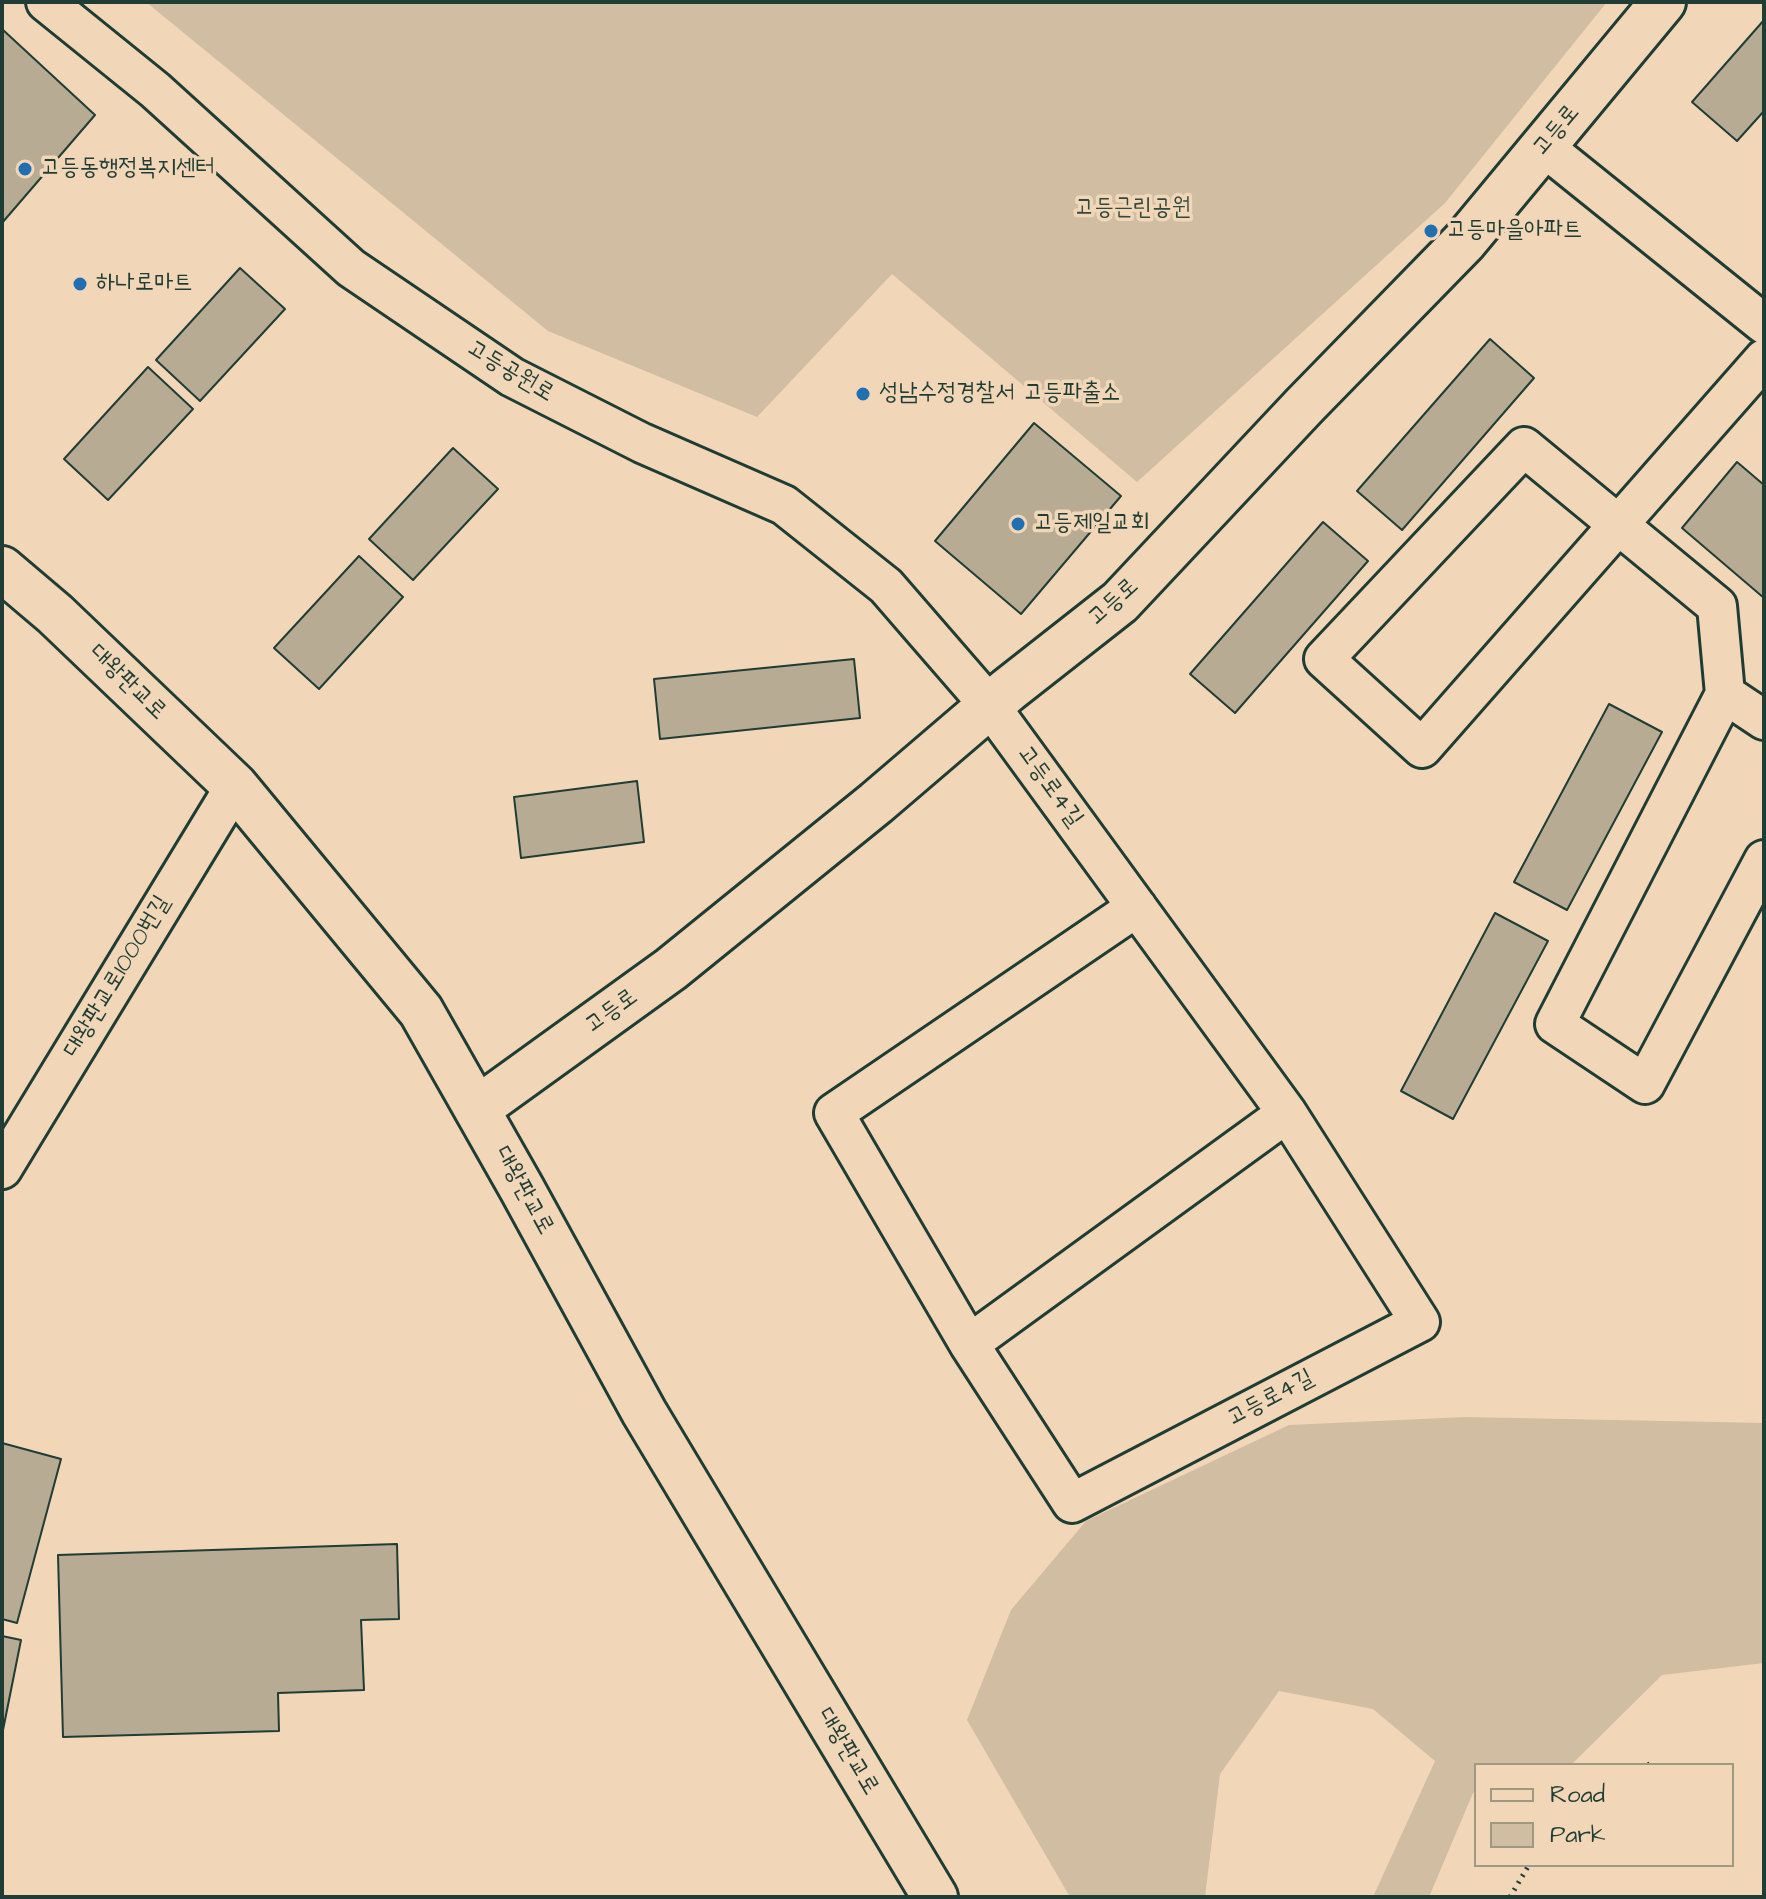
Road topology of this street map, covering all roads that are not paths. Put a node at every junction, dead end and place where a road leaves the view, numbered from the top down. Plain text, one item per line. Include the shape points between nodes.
1 (46, 2) edge
2 (1663, 2) edge
3 (1544, 147) junction
4 (1764, 324) edge
5 (1764, 359) edge
6 (1618, 525) junction
7 (2, 569) edge
8 (1725, 694) junction
9 (990, 706) junction
10 (1764, 720) edge
11 (235, 786) junction
12 (1764, 860) edge
13 (1137, 907) junction
14 (477, 1109) junction
15 (1287, 1113) junction
16 (2, 1169) edge
17 (969, 1344) junction
18 (935, 1897) edge

1 - 9 street, 고등공원로 via 155,90 364,277 512,377 642,443 784,505 886,586
2 - 3 main road, 고등로
3 - 4 street
3 - 9 main road, 고등로 via 1464,242 1120,602
5 - 6 street
6 - 6 street via 1422,748 1324,659 1524,447
6 - 8 street via 1717,606
7 - 11 main road, 대왕판교로
8 - 10 street
8 - 12 street via 1555,1024 1645,1084
9 - 13 street, 고등로4길
9 - 14 main road, 고등로 via 671,969
11 - 14 main road, 대왕판교로 via 421,1011
11 - 16 street, 대왕판교로1000번길
13 - 15 street, 고등로4길
13 - 17 street, 고등로4길 via 834,1113
14 - 18 main road, 대왕판교로 via 644,1412
15 - 17 street
15 - 17 street, 고등로4길 via 1420,1322 1072,1503

